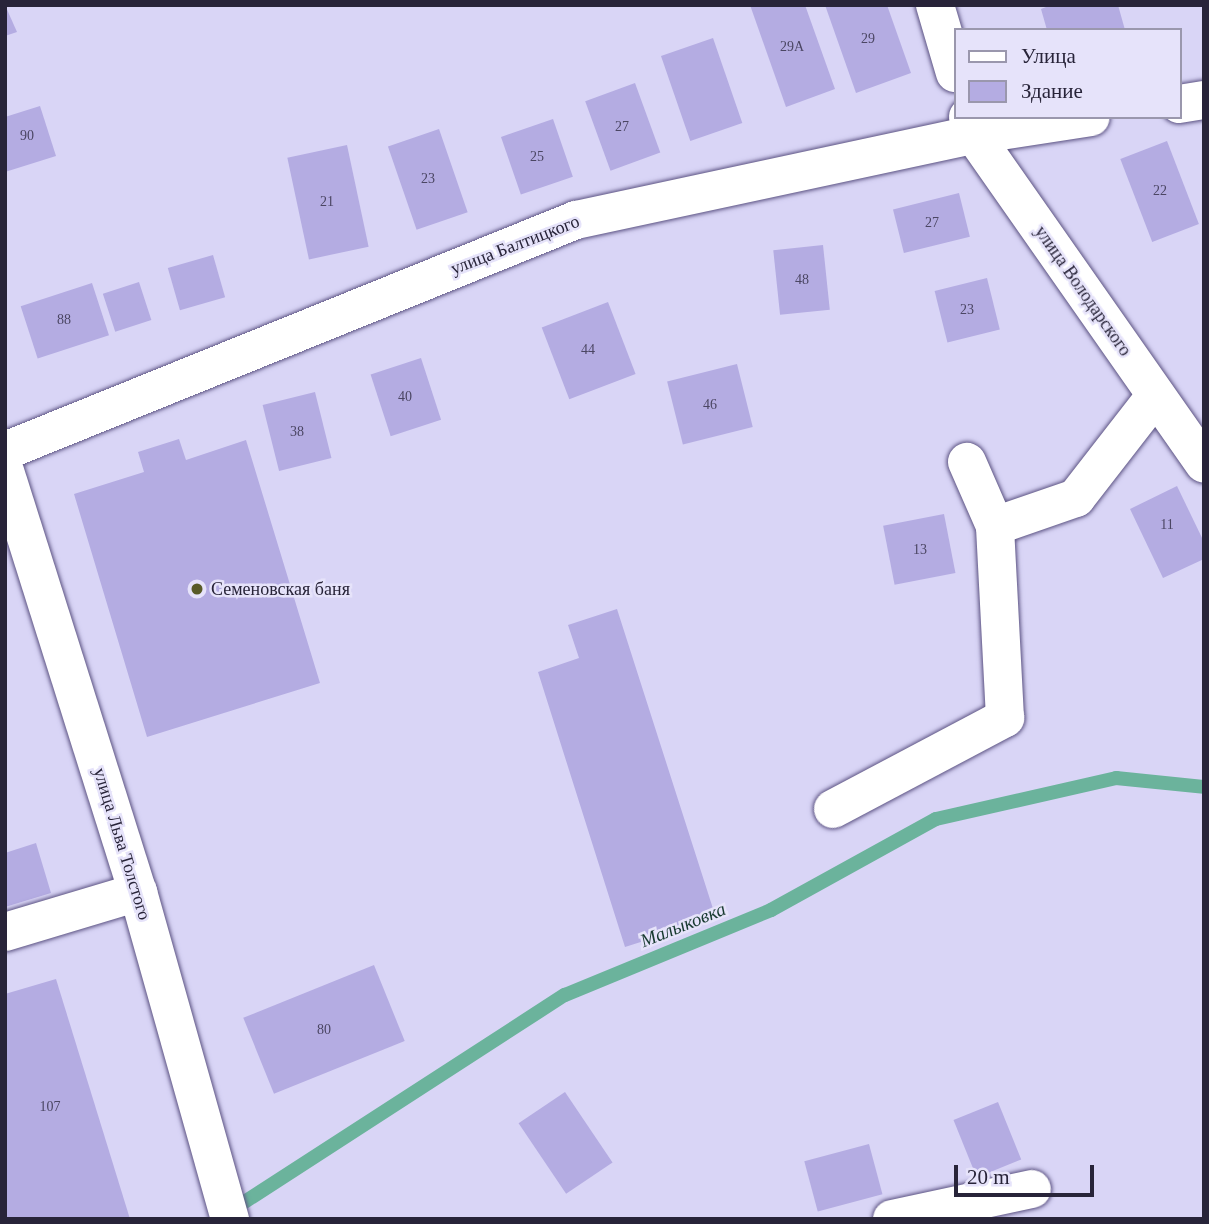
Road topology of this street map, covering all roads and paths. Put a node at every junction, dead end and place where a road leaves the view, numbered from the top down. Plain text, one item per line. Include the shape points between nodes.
1 (935, 5) edge
2 (954, 70) edge
3 (1204, 100) edge
4 (1181, 104) edge
5 (1064, 119) edge
6 (971, 126) edge
7 (1156, 395) junction
8 (5, 451) edge
9 (967, 462) dead end
10 (1204, 463) edge
11 (5, 471) edge
12 (995, 526) junction
13 (833, 809) dead end
14 (138, 892) junction
15 (5, 932) edge
16 (1032, 1189) dead end
17 (230, 1219) edge
18 (892, 1219) edge

1 - 2 street
3 - 4 street
5 - 6 street, улица Балтицкого
6 - 7 street, улица Володарского
6 - 8 street, улица Балтицкого via 576,220
7 - 10 street, улица Володарского
7 - 12 street via 1076,498
9 - 12 street
11 - 14 street, улица Льва Толстого
12 - 13 street via 1005,718
14 - 15 street
14 - 17 street, улица Льва Толстого
16 - 18 street

